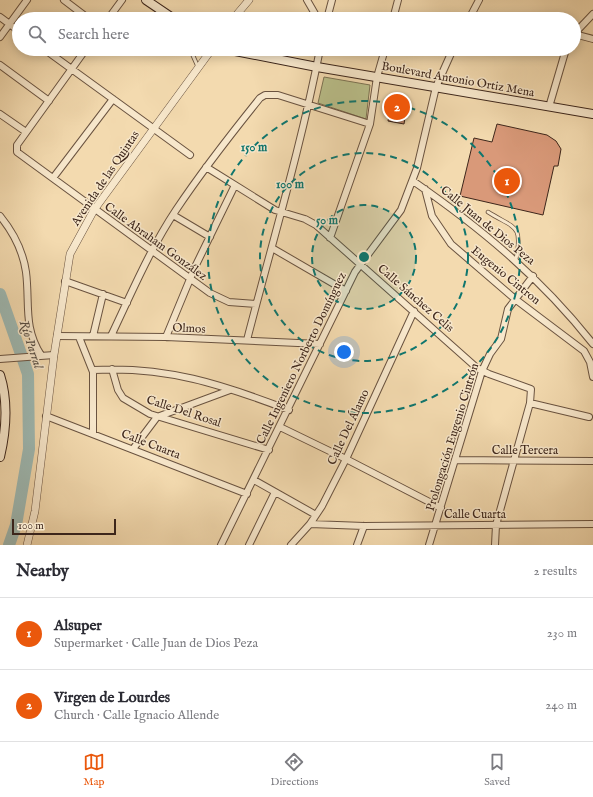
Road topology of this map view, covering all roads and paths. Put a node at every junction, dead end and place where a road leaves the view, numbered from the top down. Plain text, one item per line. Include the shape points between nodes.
1 (27, 0) edge
2 (64, 0) edge
3 (122, 0) edge
4 (146, 0) edge
5 (249, 0) edge
6 (307, 0) edge
7 (332, 0) edge
8 (398, 0) edge
9 (479, 0) edge
10 (160, 9) junction
11 (18, 12) edge
12 (80, 12) edge
13 (113, 12) edge
14 (158, 12) edge
15 (164, 12) edge
16 (239, 12) edge
17 (314, 12) edge
18 (329, 12) edge
19 (395, 12) edge
20 (473, 12) edge
21 (593, 14) edge
22 (0, 17) edge
23 (12, 20) edge
24 (9, 24) junction
25 (12, 26) edge
26 (581, 27) edge
27 (581, 36) edge
28 (0, 37) edge
29 (593, 39) edge
30 (54, 56) edge
31 (80, 56) edge
32 (193, 56) edge
33 (207, 56) edge
34 (261, 56) edge
35 (319, 56) edge
36 (382, 56) edge
37 (450, 56) edge
38 (564, 56) edge
39 (0, 65) edge
40 (198, 67) junction
41 (317, 67) junction
42 (71, 68) junction
43 (377, 77) junction
44 (436, 87) junction
45 (113, 99) junction
46 (49, 100) junction
47 (308, 105) junction
48 (549, 106) junction
49 (0, 114) edge
50 (593, 114) edge
51 (370, 124) junction
52 (153, 128) junction
53 (26, 132) junction
54 (190, 154) dead end
55 (206, 167) junction
56 (53, 178) junction
57 (413, 181) junction
58 (235, 185) junction
59 (424, 189) junction
60 (94, 210) junction
61 (281, 212) junction
62 (488, 212) dead end
63 (173, 215) junction
64 (0, 216) edge
65 (210, 237) junction
66 (330, 238) junction
67 (272, 248) junction
68 (152, 251) junction
69 (516, 259) junction
70 (360, 264) junction
71 (533, 276) junction
72 (190, 280) junction
73 (65, 281) junction
74 (346, 291) junction
75 (103, 294) junction
76 (515, 299) junction
77 (127, 303) junction
78 (256, 304) junction
79 (414, 311) junction
80 (57, 336) junction
81 (93, 336) junction
82 (111, 336) junction
83 (80, 337) junction
84 (166, 337) junction
85 (247, 340) junction
86 (592, 342) edge
87 (320, 344) junction
88 (54, 355) junction
89 (40, 356) junction
90 (0, 359) edge
91 (592, 361) edge
92 (112, 369) junction
93 (93, 370) junction
94 (482, 371) junction
95 (0, 375) edge
96 (593, 377) edge
97 (230, 390) junction
98 (530, 403) junction
99 (289, 410) junction
100 (46, 416) junction
101 (158, 416) junction
102 (589, 417) dead end
103 (280, 427) junction
104 (93, 434) junction
105 (133, 449) junction
106 (269, 450) junction
107 (1, 452) edge
108 (346, 459) junction
109 (456, 460) junction
110 (515, 461) junction
111 (593, 461) edge
112 (254, 480) junction
113 (275, 492) junction
114 (247, 494) junction
115 (441, 508) junction
116 (316, 515) junction
117 (310, 524) junction
118 (593, 524) edge
119 (436, 525) junction
120 (496, 525) junction
121 (364, 526) junction
122 (27, 545) edge
123 (221, 545) edge
124 (249, 545) edge
125 (291, 545) edge
126 (357, 545) edge
127 (429, 545) edge
128 (495, 545) edge

1 - 11 street
2 - 12 street
3 - 13 street
4 - 10 main road
5 - 16 street
6 - 17 street
7 - 18 street
8 - 19 street
9 - 20 street
10 - 14 lane
10 - 15 main road
21 - 26 street
22 - 24 street
23 - 24 street
24 - 25 street
24 - 28 street
27 - 29 street
30 - 42 street
31 - 42 street
32 - 40 lane
33 - 40 street, Avenida de las Quintas
34 - 41 main road, Boulevard Antonio Ortiz Mena
35 - 41 street
36 - 43 street
37 - 44 street, Calle Ingeniero Norberto Domínguez
38 - 48 street
39 - 46 street
40 - 52 street, Avenida de las Quintas
41 - 43 main road, Boulevard Antonio Ortiz Mena
41 - 47 street
42 - 45 street
42 - 46 street
43 - 44 main road, Boulevard Antonio Ortiz Mena
43 - 51 street
44 - 48 main road, Boulevard Antonio Ortiz Mena
44 - 57 street, Calle Ingeniero Norberto Domínguez
45 - 52 street
45 - 56 street
46 - 53 street
47 - 51 street
47 - 55 street via 271,94 260,98
47 - 61 street
48 - 50 main road, Boulevard Antonio Ortiz Mena
49 - 53 street
51 - 66 street
52 - 54 street
52 - 60 street, Avenida de las Quintas
53 - 56 street, Calle Abraham González via 16,147 18,154
55 - 58 street, Calle Sánchez Celis
55 - 63 street
56 - 60 street, Calle Abraham González
57 - 59 street, Calle Juan de Dios Peza
57 - 70 street, Calle Ingeniero Norberto Domínguez via 397,217
58 - 61 street, Calle Sánchez Celis
58 - 65 street
59 - 69 street, Calle Juan de Dios Peza
59 - 76 street, Eugenio Cintron via 432,216 451,244
60 - 68 street, Calle Abraham González
60 - 73 street, Avenida de las Quintas via 73,246
61 - 66 street, Calle Sánchez Celis via 311,222
61 - 67 street
62 - 69 lane via 519,234
63 - 65 street
63 - 68 street
64 - 89 street via 12,232 23,259 28,323 33,343
65 - 72 street
66 - 70 street, Calle Sánchez Celis
67 - 74 street
67 - 78 street
68 - 72 street, Calle Abraham González
68 - 77 street
69 - 71 street, Calle Juan de Dios Peza
70 - 74 street, Calle Ingeniero Norberto Domínguez
70 - 79 street, Calle Sánchez Celis
71 - 76 street, Prolongación Eugenio Cintrón
71 - 86 street, Calle Juan de Dios Peza
72 - 78 street, Calle Abraham González via 220,299
72 - 84 street
73 - 75 street
73 - 80 street, Avenida de las Quintas
74 - 87 street, Calle Ingeniero Norberto Domínguez
75 - 77 street
75 - 81 street
76 - 91 street, Eugenio Cintron via 584,351
76 - 94 street, Prolongación Eugenio Cintrón via 506,314 501,339
77 - 82 street
78 - 85 street
79 - 94 street, Calle Sánchez Celis
79 - 108 street, Calle Del Álamo
80 - 83 street, Olmos
80 - 88 street, Avenida de las Quintas
81 - 82 street, Olmos
81 - 83 street, Olmos
82 - 84 street, Olmos
83 - 93 street
84 - 85 street, Olmos
85 - 87 street, Olmos
87 - 99 street, Calle Ingeniero Norberto Domínguez
88 - 89 street
88 - 100 street, Avenida de las Quintas
89 - 90 street
91 - 96 street
92 - 93 street
92 - 97 street via 170,373
92 - 101 street, Calle Del Rosal via 123,398
93 - 104 street
94 - 98 street, Calle Sánchez Celis via 530,388
94 - 109 street, Prolongación Eugenio Cintrón
95 - 107 main road via 5,412
97 - 99 street
97 - 101 street
98 - 102 street
98 - 110 street
99 - 103 street, Calle Ingeniero Norberto Domínguez
100 - 104 street, Calle Cuarta
100 - 122 street, Avenida de las Quintas via 35,511
101 - 105 street
101 - 106 street, Calle Del Rosal
103 - 106 street, Calle Ingeniero Norberto Domínguez
103 - 108 street
104 - 105 street, Calle Cuarta
105 - 114 street, Calle Cuarta
106 - 112 street, Calle Ingeniero Norberto Domínguez
108 - 115 street
108 - 116 street, Calle Del Álamo
109 - 110 street, Calle Tercera
109 - 115 street, Prolongación Eugenio Cintrón
110 - 111 street, Calle Tercera
110 - 120 street
112 - 113 street
112 - 114 street, Calle Ingeniero Norberto Domínguez
113 - 116 street
113 - 124 street
114 - 123 street, Calle Ingeniero Norberto Domínguez
115 - 119 street, Prolongación Eugenio Cintrón
116 - 117 street, Calle Del Álamo
117 - 121 street, Calle Cuarta
117 - 125 street, Calle Del Álamo
118 - 120 street, Calle Cuarta
119 - 120 street, Calle Cuarta
119 - 121 street, Calle Cuarta
119 - 127 street, Prolongación Eugenio Cintrón
120 - 128 street
121 - 126 street

